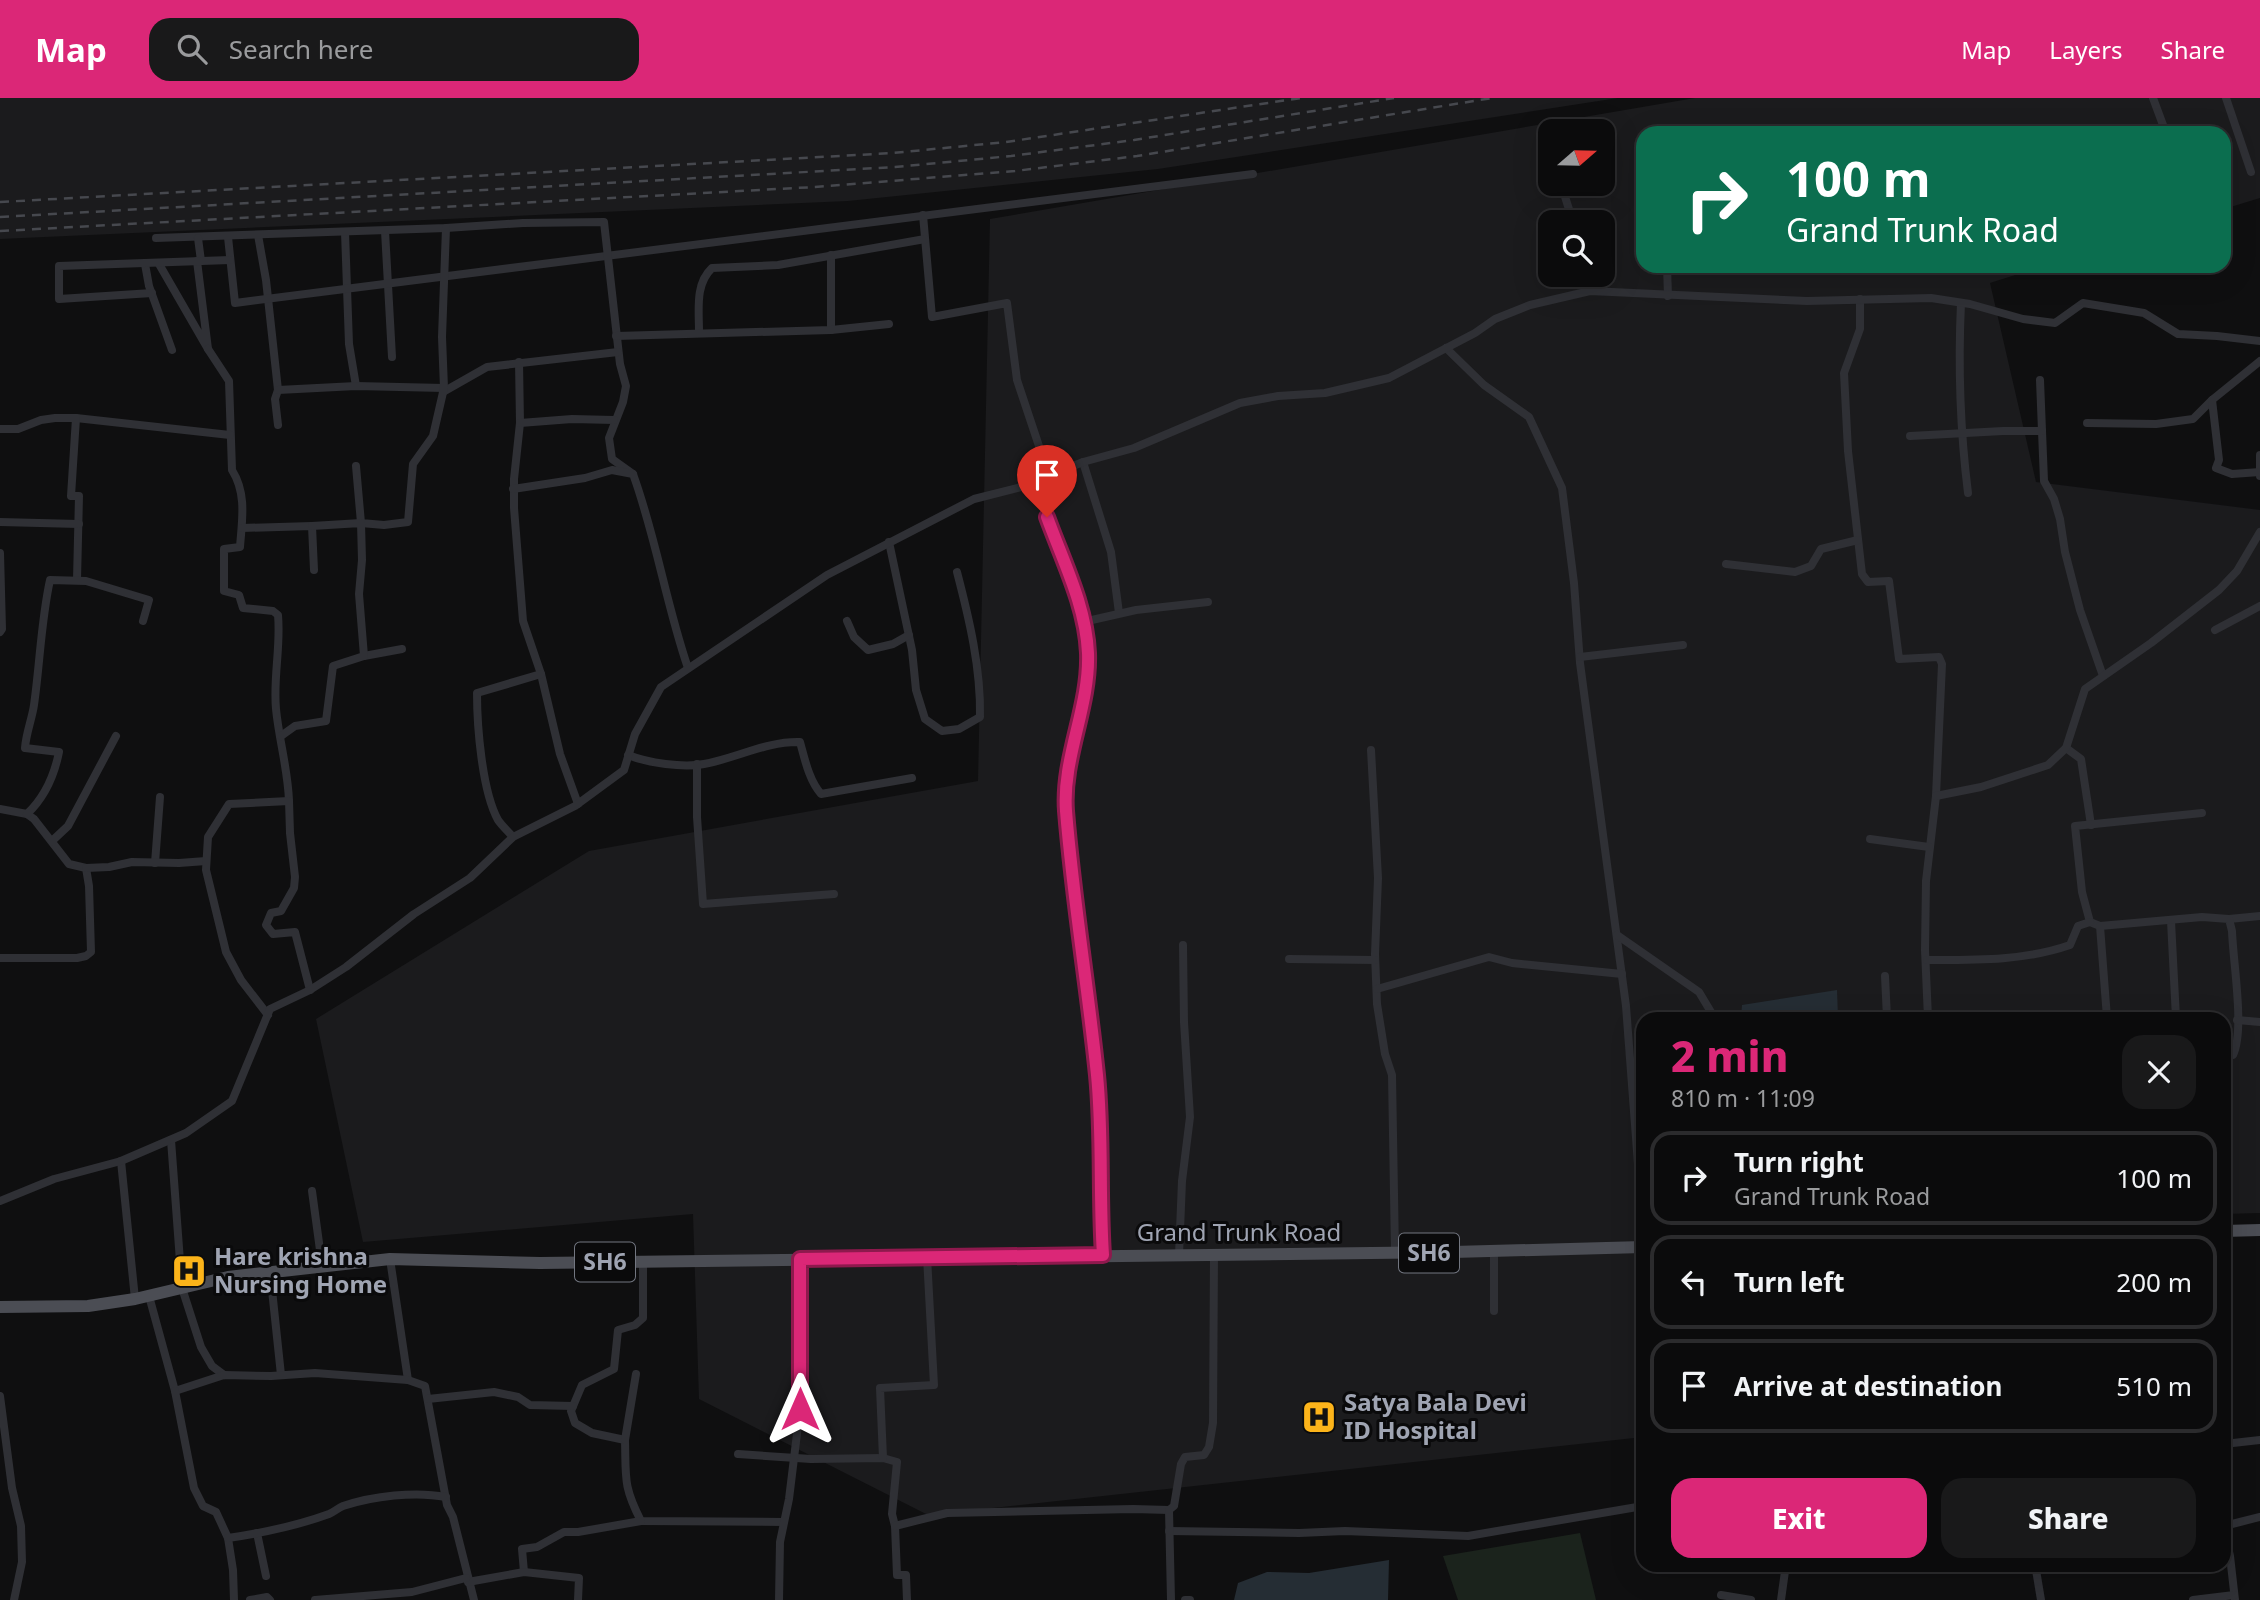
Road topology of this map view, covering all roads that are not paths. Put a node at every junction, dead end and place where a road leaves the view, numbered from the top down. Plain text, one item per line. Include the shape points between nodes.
1 (2153, 98) edge
2 (2226, 98) edge
3 (2163, 126) edge
4 (2251, 173) dead end
5 (1253, 174) dead end
6 (923, 215) junction
7 (446, 228) junction
8 (385, 230) junction
9 (345, 232) junction
10 (258, 235) junction
11 (228, 237) junction
12 (156, 238) dead end
13 (198, 238) junction
14 (925, 239) junction
15 (607, 255) junction
16 (831, 255) junction
17 (230, 260) junction
18 (199, 261) junction
19 (145, 264) junction
20 (159, 264) junction
21 (1667, 273) edge
22 (444, 275) junction
23 (388, 283) junction
24 (1589, 287) edge
25 (347, 288) junction
26 (1590, 291) junction
27 (152, 293) junction
28 (1668, 296) junction
29 (268, 298) junction
30 (1860, 299) junction
31 (1961, 303) junction
32 (889, 324) dead end
33 (831, 330) junction
34 (699, 332) junction
35 (617, 336) junction
36 (2260, 341) edge
37 (1446, 348) junction
38 (172, 349) dead end
39 (208, 349) junction
40 (618, 352) junction
41 (393, 357) dead end
42 (2260, 361) edge
43 (519, 362) junction
44 (2040, 380) dead end
45 (356, 386) junction
46 (278, 390) junction
47 (444, 390) junction
48 (2212, 400) junction
49 (76, 418) junction
50 (614, 420) junction
51 (520, 423) junction
52 (2087, 423) dead end
53 (278, 425) dead end
54 (0, 429) edge
55 (2042, 431) junction
56 (1961, 434) junction
57 (230, 435) junction
58 (1910, 436) dead end
59 (2260, 455) edge
60 (1083, 462) junction
61 (356, 466) dead end
62 (633, 474) junction
63 (2260, 474) edge
64 (1049, 476) junction
65 (1037, 481) junction
66 (513, 489) junction
67 (1968, 493) dead end
68 (0, 522) edge
69 (361, 523) junction
70 (79, 524) junction
71 (312, 526) junction
72 (242, 527) junction
73 (2260, 533) edge
74 (1858, 540) junction
75 (889, 542) junction
76 (0, 553) edge
77 (1726, 564) dead end
78 (314, 570) dead end
79 (957, 572) dead end
80 (77, 580) junction
81 (1208, 601) dead end
82 (2260, 606) edge
83 (1119, 613) junction
84 (143, 621) dead end
85 (847, 621) dead end
86 (1083, 622) junction
87 (2215, 630) dead end
88 (0, 632) edge
89 (909, 635) junction
90 (1683, 645) dead end
91 (402, 649) dead end
92 (364, 656) junction
93 (1580, 657) junction
94 (688, 668) junction
95 (541, 674) junction
96 (2103, 676) junction
97 (117, 736) dead end
98 (281, 736) junction
99 (2066, 748) junction
100 (1371, 750) dead end
101 (628, 755) junction
102 (697, 764) junction
103 (912, 778) dead end
104 (1936, 796) junction
105 (160, 797) dead end
106 (289, 801) junction
107 (578, 804) junction
108 (0, 809) edge
109 (2202, 813) dead end
110 (27, 814) junction
111 (2091, 825) junction
112 (513, 836) junction
113 (1870, 839) dead end
114 (52, 841) junction
115 (1929, 847) junction
116 (206, 861) junction
117 (155, 863) junction
118 (86, 868) junction
119 (834, 894) dead end
120 (2260, 916) edge
121 (2229, 919) junction
122 (2171, 920) junction
123 (2090, 922) junction
124 (2100, 926) junction
125 (1617, 934) junction
126 (1183, 945) dead end
127 (0, 958) edge
128 (1289, 959) dead end
129 (1375, 960) junction
130 (1927, 960) junction
131 (1622, 974) junction
132 (1885, 976) dead end
133 (1377, 989) junction
134 (310, 990) junction
135 (1711, 1012) edge
136 (1887, 1012) edge
137 (1928, 1012) edge
138 (2107, 1012) edge
139 (2176, 1012) edge
140 (268, 1014) junction
141 (2238, 1020) junction
142 (2260, 1022) edge
143 (2231, 1055) edge
144 (171, 1140) junction
145 (1636, 1145) edge
146 (121, 1161) junction
147 (312, 1191) dead end
148 (0, 1201) edge
149 (2260, 1230) edge
150 (2231, 1231) edge
151 (1636, 1247) edge
152 (1494, 1251) junction
153 (1395, 1253) junction
154 (1214, 1254) junction
155 (1103, 1255) junction
156 (1179, 1255) junction
157 (927, 1257) junction
158 (390, 1259) junction
159 (800, 1259) junction
160 (643, 1261) junction
161 (323, 1265) junction
162 (270, 1271) junction
163 (182, 1288) junction
164 (142, 1298) junction
165 (0, 1307) edge
166 (1494, 1311) dead end
167 (636, 1374) dead end
168 (224, 1375) junction
169 (281, 1376) junction
170 (408, 1380) junction
171 (175, 1391) junction
172 (0, 1396) edge
173 (428, 1399) junction
174 (573, 1406) junction
175 (625, 1440) junction
176 (2260, 1440) edge
177 (2231, 1443) edge
178 (738, 1454) dead end
179 (794, 1458) junction
180 (883, 1458) junction
181 (446, 1497) junction
182 (1636, 1507) edge
183 (1169, 1510) junction
184 (2260, 1517) edge
185 (641, 1521) junction
186 (783, 1522) junction
187 (2231, 1525) edge
188 (895, 1526) junction
189 (1169, 1531) junction
190 (257, 1534) junction
191 (228, 1538) junction
192 (524, 1572) junction
193 (1785, 1572) edge
194 (2036, 1572) edge
195 (2230, 1572) edge
196 (266, 1576) dead end
197 (467, 1580) junction
198 (1721, 1595) dead end
199 (2234, 1598) edge
200 (14, 1600) edge
201 (234, 1600) edge
202 (250, 1600) edge
203 (270, 1600) edge
204 (314, 1600) edge
205 (474, 1600) edge
206 (578, 1600) edge
207 (779, 1600) edge
208 (907, 1600) edge
209 (1171, 1600) edge
210 (1751, 1600) edge
211 (1781, 1600) edge
212 (2041, 1600) edge
213 (2193, 1600) edge

1 - 3 street
2 - 4 street
5 - 6 street
6 - 14 street
6 - 15 street
7 - 8 street
7 - 15 street via 604,222
7 - 22 street
8 - 9 street
8 - 23 street
9 - 10 street
9 - 25 street
10 - 11 street
10 - 29 street
11 - 13 street
11 - 17 street
12 - 13 street
13 - 18 street
14 - 16 street
14 - 64 street via 932,317 1007,303 1017,380
15 - 22 street
15 - 35 street
16 - 33 street
16 - 34 street via 778,265 712,268 703,276
17 - 18 street
17 - 29 street via 235,303
18 - 20 street
18 - 39 street
19 - 20 street
19 - 27 street
19 - 27 street via 59,266 59,299
20 - 39 street
21 - 28 street
22 - 23 street
22 - 47 street
23 - 25 street
23 - 41 street
24 - 26 street
25 - 29 street
25 - 45 street
26 - 28 street
26 - 37 street via 1495,319
27 - 38 street
28 - 30 street
29 - 46 street
30 - 31 street via 1931,298
30 - 74 street via 1860,329 1844,373
31 - 36 street via 2055,323 2083,303 2144,313 2178,334
31 - 56 street
32 - 33 street
33 - 34 street
34 - 35 street
35 - 40 street
37 - 60 street via 1389,378 1325,393 1240,402 1134,447
37 - 93 street via 1484,386 1529,418 1562,488
39 - 57 street via 229,381
40 - 43 street
40 - 50 street via 626,386
42 - 48 street
43 - 47 street via 487,366
43 - 51 street
44 - 55 street
45 - 46 street
45 - 47 street
46 - 53 street
47 - 69 street via 433,436 413,464 408,522
48 - 52 street via 2193,419 2156,424
48 - 63 street via 2216,468 2232,474
49 - 54 street
49 - 57 street
49 - 70 street via 71,496 79,496
50 - 51 street
50 - 62 street via 609,438 612,459
51 - 66 street
55 - 56 street
55 - 96 street via 2044,481 2054,499 2080,610
56 - 58 street
56 - 67 street
57 - 72 street via 232,470 244,503
59 - 63 street
60 - 64 street
60 - 83 street via 1111,552
61 - 69 street
62 - 66 street via 612,470
62 - 94 street
64 - 65 street
65 - 75 street via 974,499
65 - 86 street
66 - 95 street via 523,621
68 - 70 street
69 - 71 street
69 - 92 street via 359,604
70 - 80 street
71 - 72 street
71 - 78 street
72 - 98 street via 240,548 224,549 223,591 239,595 243,608 278,615 281,640 276,700
73 - 96 street via 2237,571 2219,590
74 - 77 street via 1822,549 1811,566 1795,572
74 - 104 street via 1862,575 1868,582 1889,581 1899,659 1939,657 1942,664
75 - 89 street
75 - 94 street via 827,575
76 - 88 street
79 - 89 street via 978,679 980,717 959,729 942,731 925,719
80 - 84 street via 149,600
80 - 110 street via 50,580 48,589 25,748 59,752 50,784
81 - 83 street
82 - 87 street
83 - 86 street
85 - 89 street via 854,637 868,650
86 - 155 street via 1088,653 1066,808 1097,1076
90 - 93 street
91 - 92 street
92 - 98 street via 333,666 326,721 295,726
93 - 125 street
94 - 101 street via 661,687
95 - 107 street via 556,744
95 - 112 street via 477,693 488,791 498,820
96 - 99 street via 2085,689
97 - 114 street via 68,825
98 - 106 street
99 - 104 street via 2048,765
99 - 111 street via 2081,759
100 - 129 street via 1378,878
101 - 102 street via 643,761
101 - 107 street via 624,770
102 - 103 street via 800,742 821,794
102 - 119 street via 703,904
104 - 115 street
105 - 117 street
106 - 116 street via 229,804 208,837
106 - 134 street via 294,888 281,911 271,913 266,925 274,934 295,932
107 - 112 street
108 - 110 street
109 - 111 street
110 - 114 street
111 - 123 street via 2075,826
112 - 134 street via 470,878
113 - 115 street
114 - 118 street via 69,864
115 - 130 street
116 - 117 street
116 - 140 street via 226,952
117 - 118 street
118 - 127 street via 91,952 77,958
120 - 121 street
121 - 122 street
121 - 141 street
122 - 124 street
122 - 139 street
123 - 124 street
123 - 130 street via 2078,926 2070,945 2043,954
124 - 138 street
125 - 131 street
125 - 135 street via 1699,992
126 - 156 street via 1190,1117
128 - 129 street
129 - 133 street
130 - 137 street
131 - 133 street via 1489,957
131 - 145 street
132 - 136 street
133 - 153 street via 1392,1076
134 - 140 street
140 - 144 street via 232,1101
141 - 142 street
141 - 143 street via 2237,1047
144 - 146 street
144 - 163 street
146 - 148 street via 54,1179
146 - 164 street
147 - 161 street
149 - 150 main road
151 - 152 main road, Grand Trunk Road / SH6
152 - 153 main road, Grand Trunk Road / SH6
152 - 166 street
153 - 154 main road, Grand Trunk Road / SH6
154 - 156 main road, Grand Trunk Road / SH6
154 - 183 street via 1209,1447 1204,1455 1185,1457 1174,1506
155 - 156 main road, Grand Trunk Road / SH6
155 - 157 main road, Grand Trunk Road / SH6
157 - 159 main road, Grand Trunk Road / SH6
157 - 180 street via 934,1385 880,1388
158 - 160 main road, Grand Trunk Road / SH6
158 - 161 main road, Grand Trunk Road / SH6
158 - 170 street
159 - 160 main road, Grand Trunk Road / SH6
159 - 179 street via 800,1409
160 - 174 street via 643,1318 618,1330 614,1369 582,1385
161 - 162 main road, Grand Trunk Road / SH6
162 - 163 main road, Grand Trunk Road / SH6
162 - 169 street
163 - 164 main road, Grand Trunk Road / SH6
163 - 168 street via 201,1347 212,1366
164 - 165 main road, Grand Trunk Road / SH6 via 88,1306
164 - 171 street
167 - 175 street
168 - 169 street
168 - 171 street
169 - 170 street via 315,1373
170 - 173 street via 425,1386
171 - 191 street via 194,1488 203,1506 216,1512
172 - 200 street via 21,1526 22,1562
173 - 174 street via 494,1392 530,1405
173 - 181 street
174 - 175 street via 575,1423 592,1433
175 - 185 street via 628,1497
176 - 177 street
178 - 179 street
179 - 180 street
179 - 186 street
180 - 188 street via 897,1462
181 - 190 street via 429,1494 360,1502
181 - 197 street
182 - 189 street via 1468,1536
183 - 188 street via 947,1513
183 - 189 street
184 - 187 street
185 - 186 street
185 - 192 street via 564,1532 537,1547 522,1549
186 - 207 street
188 - 208 street via 897,1576 906,1575
189 - 209 street
190 - 191 street
190 - 196 street
191 - 201 street
192 - 197 street
192 - 206 street via 579,1578
193 - 211 street
194 - 212 street
195 - 199 street
197 - 204 street via 412,1592
197 - 205 street
198 - 210 street
199 - 213 street
202 - 203 street

